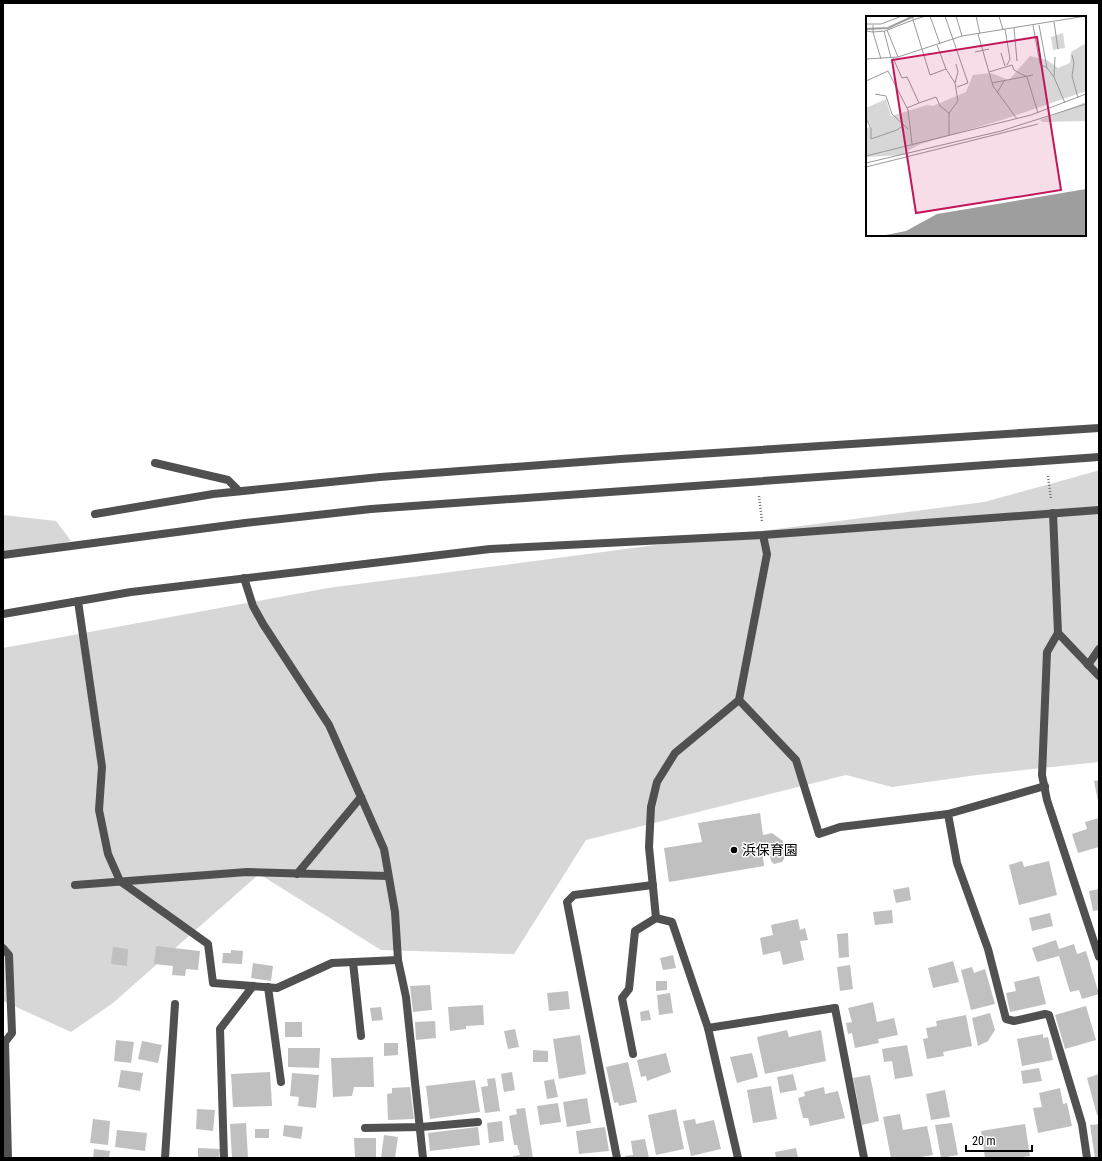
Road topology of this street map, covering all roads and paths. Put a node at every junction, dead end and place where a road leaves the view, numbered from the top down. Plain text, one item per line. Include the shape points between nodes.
1 (1099, 428) edge
2 (1099, 457) edge
3 (1046, 460) junction
4 (155, 463) dead end
5 (758, 481) junction
6 (239, 491) junction
7 (1099, 510) edge
8 (1053, 513) junction
9 (95, 514) dead end
10 (763, 535) junction
11 (3, 555) edge
12 (244, 578) junction
13 (78, 601) junction
14 (3, 614) edge
15 (1058, 633) junction
16 (1099, 649) edge
17 (1088, 665) junction
18 (1099, 676) edge
19 (739, 700) junction
20 (1045, 786) junction
21 (361, 797) junction
22 (948, 814) junction
23 (297, 874) junction
24 (388, 876) junction
25 (120, 881) junction
26 (75, 885) dead end
27 (653, 885) junction
28 (656, 918) junction
29 (3, 948) edge
30 (1099, 957) edge
31 (398, 960) junction
32 (353, 962) junction
33 (253, 986) junction
34 (268, 987) junction
35 (175, 1004) dead end
36 (708, 1028) junction
37 (361, 1036) dead end
38 (633, 1054) dead end
39 (281, 1082) dead end
40 (478, 1122) dead end
41 (421, 1127) junction
42 (365, 1128) dead end
43 (8, 1158) edge
44 (165, 1158) edge
45 (224, 1158) edge
46 (423, 1158) edge
47 (617, 1158) edge
48 (738, 1158) edge
49 (864, 1158) edge
50 (1087, 1158) edge

1 - 6 street via 613,459
2 - 3 street
3 - 5 street
3 - 8 path
4 - 6 street via 228,480
5 - 10 path
5 - 11 street via 371,509
6 - 9 street
7 - 8 street
8 - 10 street
8 - 15 street
10 - 12 street via 490,549
10 - 19 street via 767,554
12 - 13 street
12 - 21 street via 262,624 329,725
13 - 14 street
13 - 25 street via 102,767 99,810 108,854
15 - 17 street
15 - 20 street via 1047,652 1042,775
16 - 17 street
17 - 18 street
19 - 22 street via 796,760 820,834 840,827
19 - 27 street via 675,753 657,782 651,807 649,846
20 - 22 street
20 - 30 street via 1047,800
21 - 23 street
21 - 24 street via 384,849
22 - 50 street via 956,863 988,950 1006,1019 1014,1021 1049,1015 1082,1124
23 - 24 street
23 - 25 street via 247,872
24 - 31 street via 395,912
25 - 26 street
25 - 33 street via 208,944 213,982
27 - 28 street
27 - 47 street via 574,895 567,902
28 - 36 street via 672,922
28 - 38 street via 635,931 629,989 622,998
29 - 43 street via 9,956 12,1033 5,1042
31 - 32 street
31 - 41 street via 406,998
32 - 34 street via 332,963 277,988
32 - 37 street
33 - 34 street
33 - 45 street via 220,1029
34 - 39 street
35 - 44 street
36 - 48 street
36 - 49 street via 835,1008
40 - 41 street
41 - 42 street
41 - 46 street

